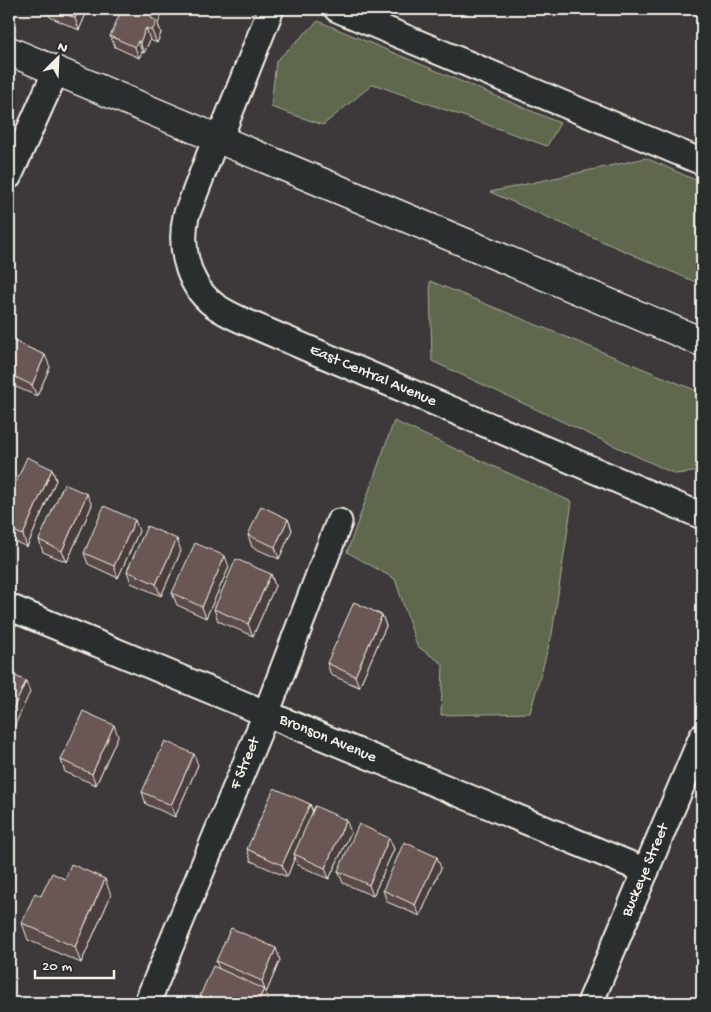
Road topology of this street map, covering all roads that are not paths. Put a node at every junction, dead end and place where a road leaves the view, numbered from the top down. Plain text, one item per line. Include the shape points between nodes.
1 (271, 9) edge
2 (337, 9) edge
3 (9, 51) edge
4 (56, 71) junction
5 (218, 139) junction
6 (702, 162) edge
7 (9, 176) edge
8 (702, 342) edge
9 (702, 516) edge
10 (339, 522) dead end
11 (9, 607) edge
12 (266, 714) junction
13 (702, 737) edge
14 (646, 871) junction
15 (148, 1003) edge
16 (590, 1003) edge

1 - 5 street, East Central Avenue
2 - 6 street
3 - 4 street
4 - 5 street
4 - 7 street
5 - 8 street
5 - 9 street, East Central Avenue via 188,209 183,241 192,276 207,299 218,308
10 - 12 street, F Street
11 - 12 street, Bronson Avenue
12 - 14 street, Bronson Avenue
12 - 15 street, F Street
13 - 14 street, Buckeye Street
14 - 16 street, Buckeye Street

